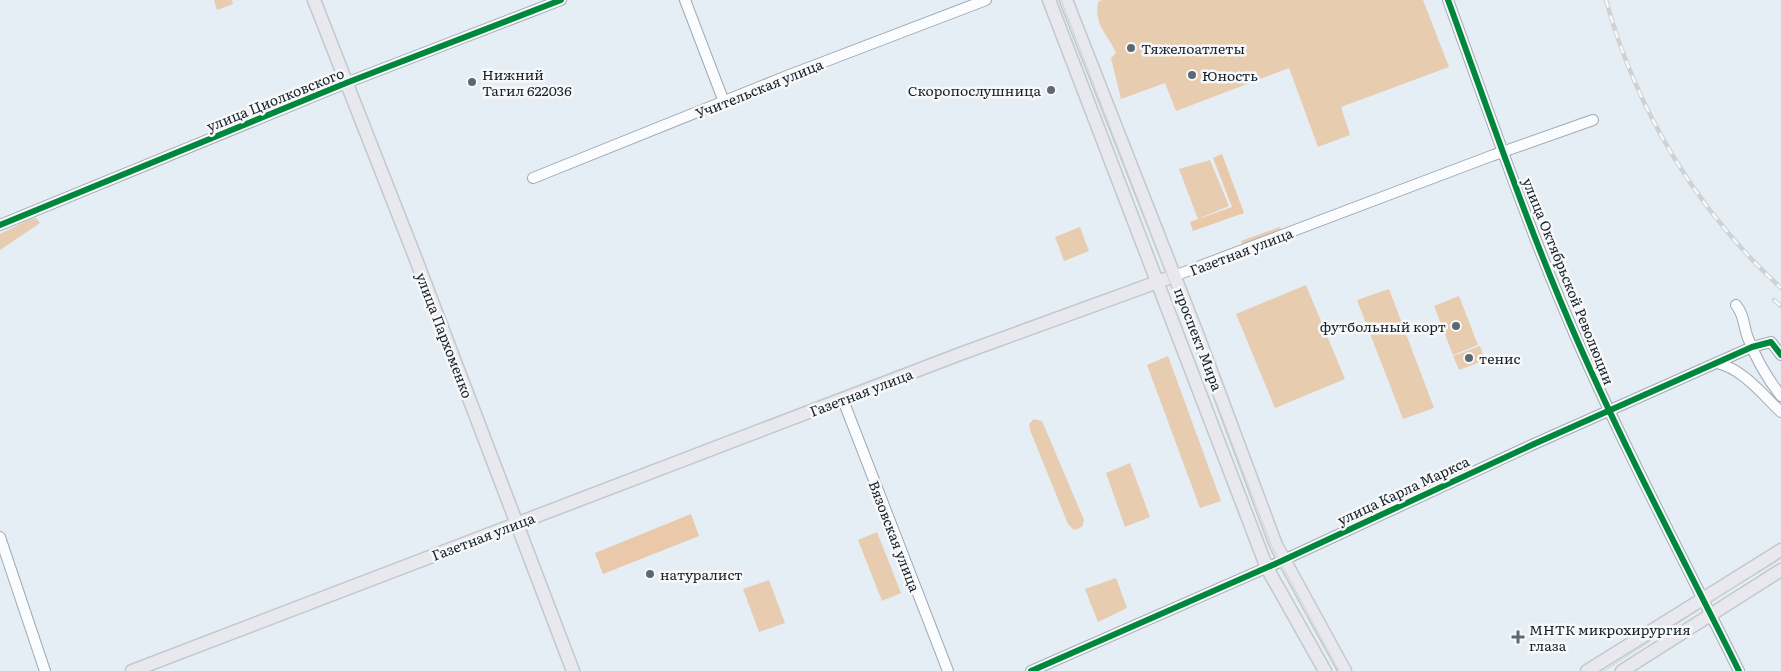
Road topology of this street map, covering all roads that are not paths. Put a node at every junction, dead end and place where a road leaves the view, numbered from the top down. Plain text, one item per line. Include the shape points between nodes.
1 (314, 0) edge
2 (561, 0) edge
3 (685, 0) edge
4 (986, 0) edge
5 (1049, 0) edge
6 (1066, 0) edge
7 (1448, 0) edge
8 (346, 83) junction
9 (724, 102) junction
10 (1593, 120) dead end
11 (1503, 152) junction
12 (534, 178) dead end
13 (0, 225) edge
14 (1174, 276) junction
15 (1157, 282) junction
16 (1736, 305) dead end
17 (1752, 347) junction
18 (1781, 355) edge
19 (1717, 363) junction
20 (1781, 396) edge
21 (843, 400) junction
22 (1611, 411) junction
23 (1781, 412) edge
24 (516, 524) junction
25 (0, 537) edge
26 (1781, 550) edge
27 (1283, 559) junction
28 (1267, 568) junction
29 (1781, 570) edge
30 (1703, 599) junction
31 (1711, 615) junction
32 (45, 671) edge
33 (132, 671) edge
34 (573, 671) edge
35 (948, 671) edge
36 (1031, 671) edge
37 (1324, 671) edge
38 (1346, 671) edge
39 (1587, 671) edge
40 (1622, 671) edge
41 (1739, 671) edge

1 - 8 main road, улица Пархоменко
2 - 8 street, улица Циолковского
3 - 9 street
4 - 9 street, Учительская улица
5 - 15 main road, проспект Мира
6 - 14 main road, проспект Мира
7 - 11 street, улица Октябрьской Революции
8 - 13 street, улица Циолковского
8 - 24 main road, улица Пархоменко
9 - 12 street, Учительская улица
10 - 11 street, Газетная улица
11 - 14 street, Газетная улица
11 - 22 street, улица Октябрьской Революции via 1578,343
14 - 15 main road, Газетная улица
14 - 27 main road, проспект Мира
15 - 21 main road, Газетная улица
15 - 28 main road, проспект Мира
16 - 17 street via 1743,314
17 - 18 street, улица Карла Маркса via 1771,342
17 - 19 street, улица Карла Маркса
17 - 20 street via 1768,379
19 - 22 street, улица Карла Маркса
19 - 23 street via 1729,366
21 - 24 main road, Газетная улица
21 - 35 street, Вязовская улица
22 - 27 street, улица Карла Маркса
22 - 30 street, улица Октябрьской Революции
24 - 33 main road, Газетная улица
24 - 34 main road, улица Пархоменко
25 - 32 street
26 - 30 main road
27 - 28 street, улица Карла Маркса
27 - 38 main road, проспект Мира
28 - 36 street, улица Карла Маркса
28 - 37 main road, проспект Мира
29 - 31 main road
30 - 31 street, улица Октябрьской Революции
30 - 39 main road
31 - 40 main road
31 - 41 street, улица Октябрьской Революции

